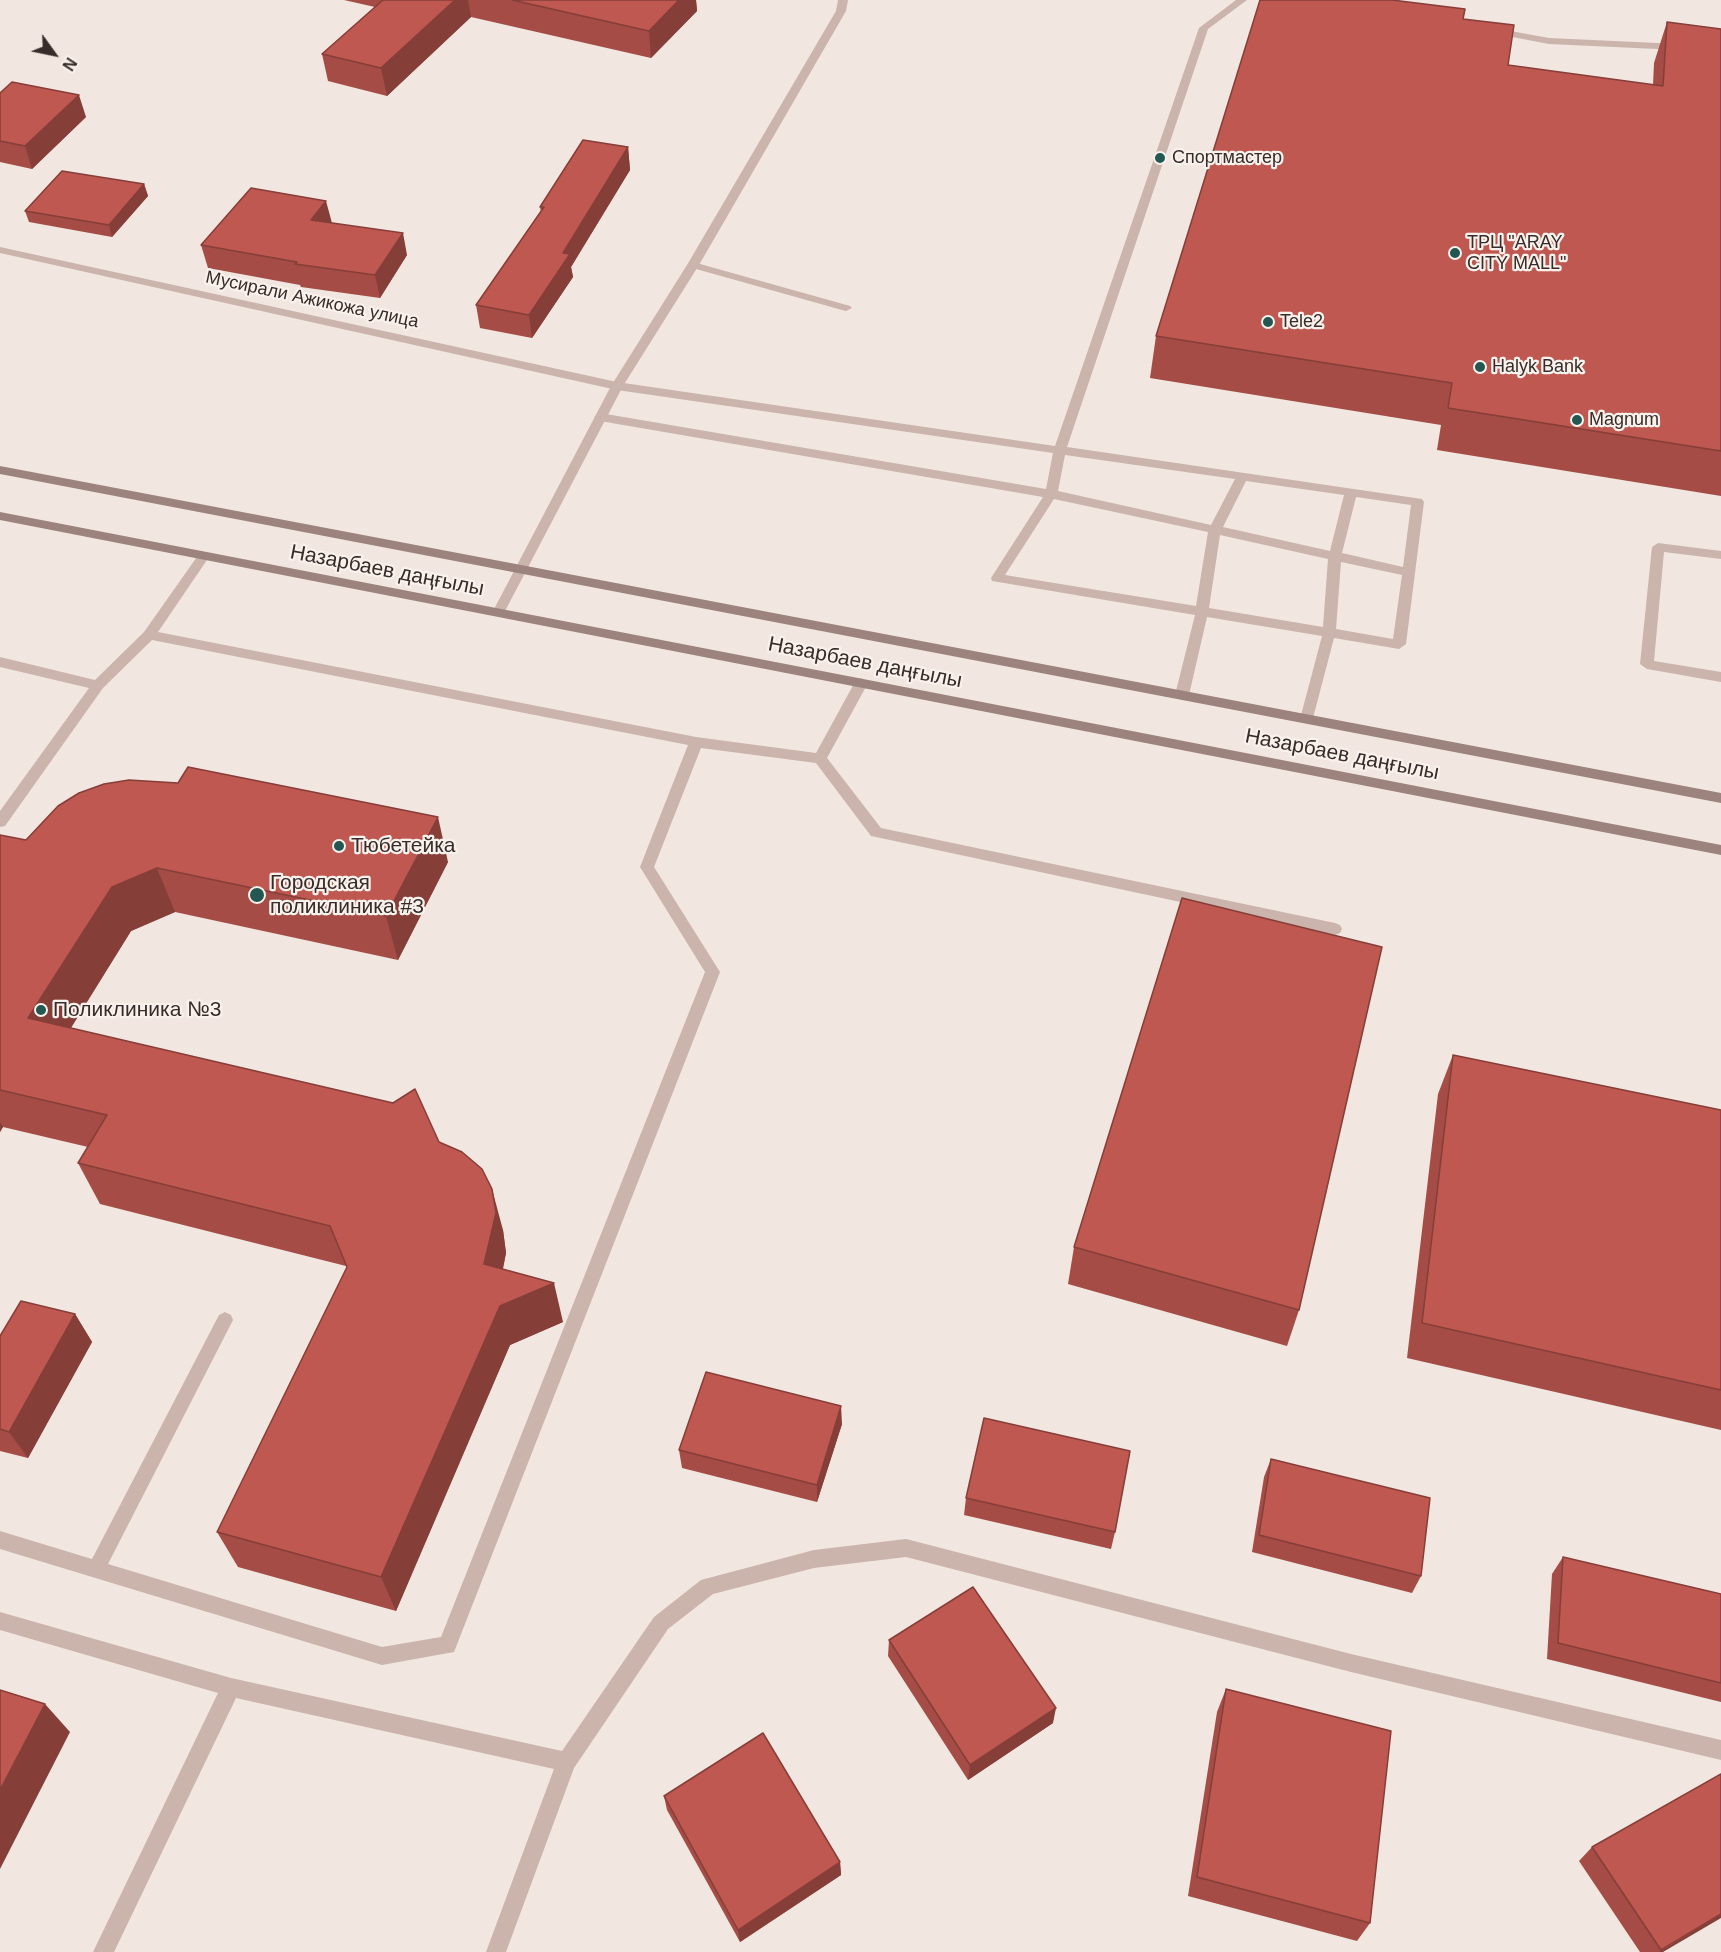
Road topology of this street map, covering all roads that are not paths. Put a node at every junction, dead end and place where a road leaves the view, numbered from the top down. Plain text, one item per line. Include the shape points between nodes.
1 (843, 0) edge
2 (1242, 0) edge
3 (1481, 29) edge
4 (1687, 48) edge
5 (0, 250) edge
6 (693, 265) junction
7 (846, 308) dead end
8 (616, 386) junction
9 (600, 417) junction
10 (1060, 450) junction
11 (0, 470) edge
12 (1242, 477) junction
13 (1351, 493) junction
14 (1051, 494) junction
15 (0, 516) edge
16 (1215, 530) junction
17 (1721, 555) edge
18 (1335, 556) junction
19 (203, 557) junction
20 (522, 569) junction
21 (1408, 572) junction
22 (1202, 612) junction
23 (498, 613) junction
24 (1329, 633) junction
25 (149, 635) junction
26 (0, 662) edge
27 (1721, 677) edge
28 (861, 683) junction
29 (98, 685) junction
30 (1182, 695) junction
31 (1307, 718) junction
32 (696, 742) junction
33 (820, 759) junction
34 (1721, 798) edge
35 (0, 822) edge
36 (1721, 850) edge
37 (1335, 929) dead end
38 (225, 1320) dead end
39 (0, 1540) edge
40 (96, 1569) junction
41 (0, 1621) edge
42 (231, 1687) junction
43 (1721, 1750) edge
44 (566, 1762) junction
45 (103, 1952) edge
46 (496, 1952) edge

1 - 6 street via 841,11
2 - 10 street via 1204,28
3 - 4 street via 1549,41
5 - 8 street, Мусирали Ажикожа улица
6 - 7 street
6 - 8 street
8 - 9 street
8 - 10 street, Мусирали Ажикожа улица
9 - 14 street
9 - 20 street
10 - 12 street, Мусирали Ажикожа улица
10 - 14 street
11 - 20 main road, Назарбаев даңғылы
12 - 13 street, Мусирали Ажикожа улица
12 - 16 street
13 - 18 street
13 - 21 street, Мусирали Ажикожа улица via 1418,502
14 - 16 street
14 - 22 street via 997,578
15 - 19 main road, Назарбаев даңғылы
16 - 18 street
16 - 22 street
17 - 27 street via 1658,547 1647,664
18 - 21 street
18 - 24 street
19 - 23 main road, Назарбаев даңғылы
19 - 25 street
20 - 23 street
20 - 30 main road, Назарбаев даңғылы
21 - 24 street via 1399,644
22 - 24 street
22 - 30 street
23 - 28 main road, Назарбаев даңғылы
24 - 31 street
25 - 29 street
25 - 32 street
26 - 29 street
28 - 33 street
28 - 36 main road, Назарбаев даңғылы
29 - 35 street
30 - 31 main road, Назарбаев даңғылы
31 - 34 main road, Назарбаев даңғылы
32 - 33 street
32 - 40 street via 647,867 713,972 447,1645 382,1656
33 - 37 street via 876,832
38 - 40 street
39 - 40 street
41 - 42 street
42 - 44 street
42 - 45 street
43 - 44 street via 1351,1663 906,1548 814,1558 708,1586 661,1623
44 - 46 street

